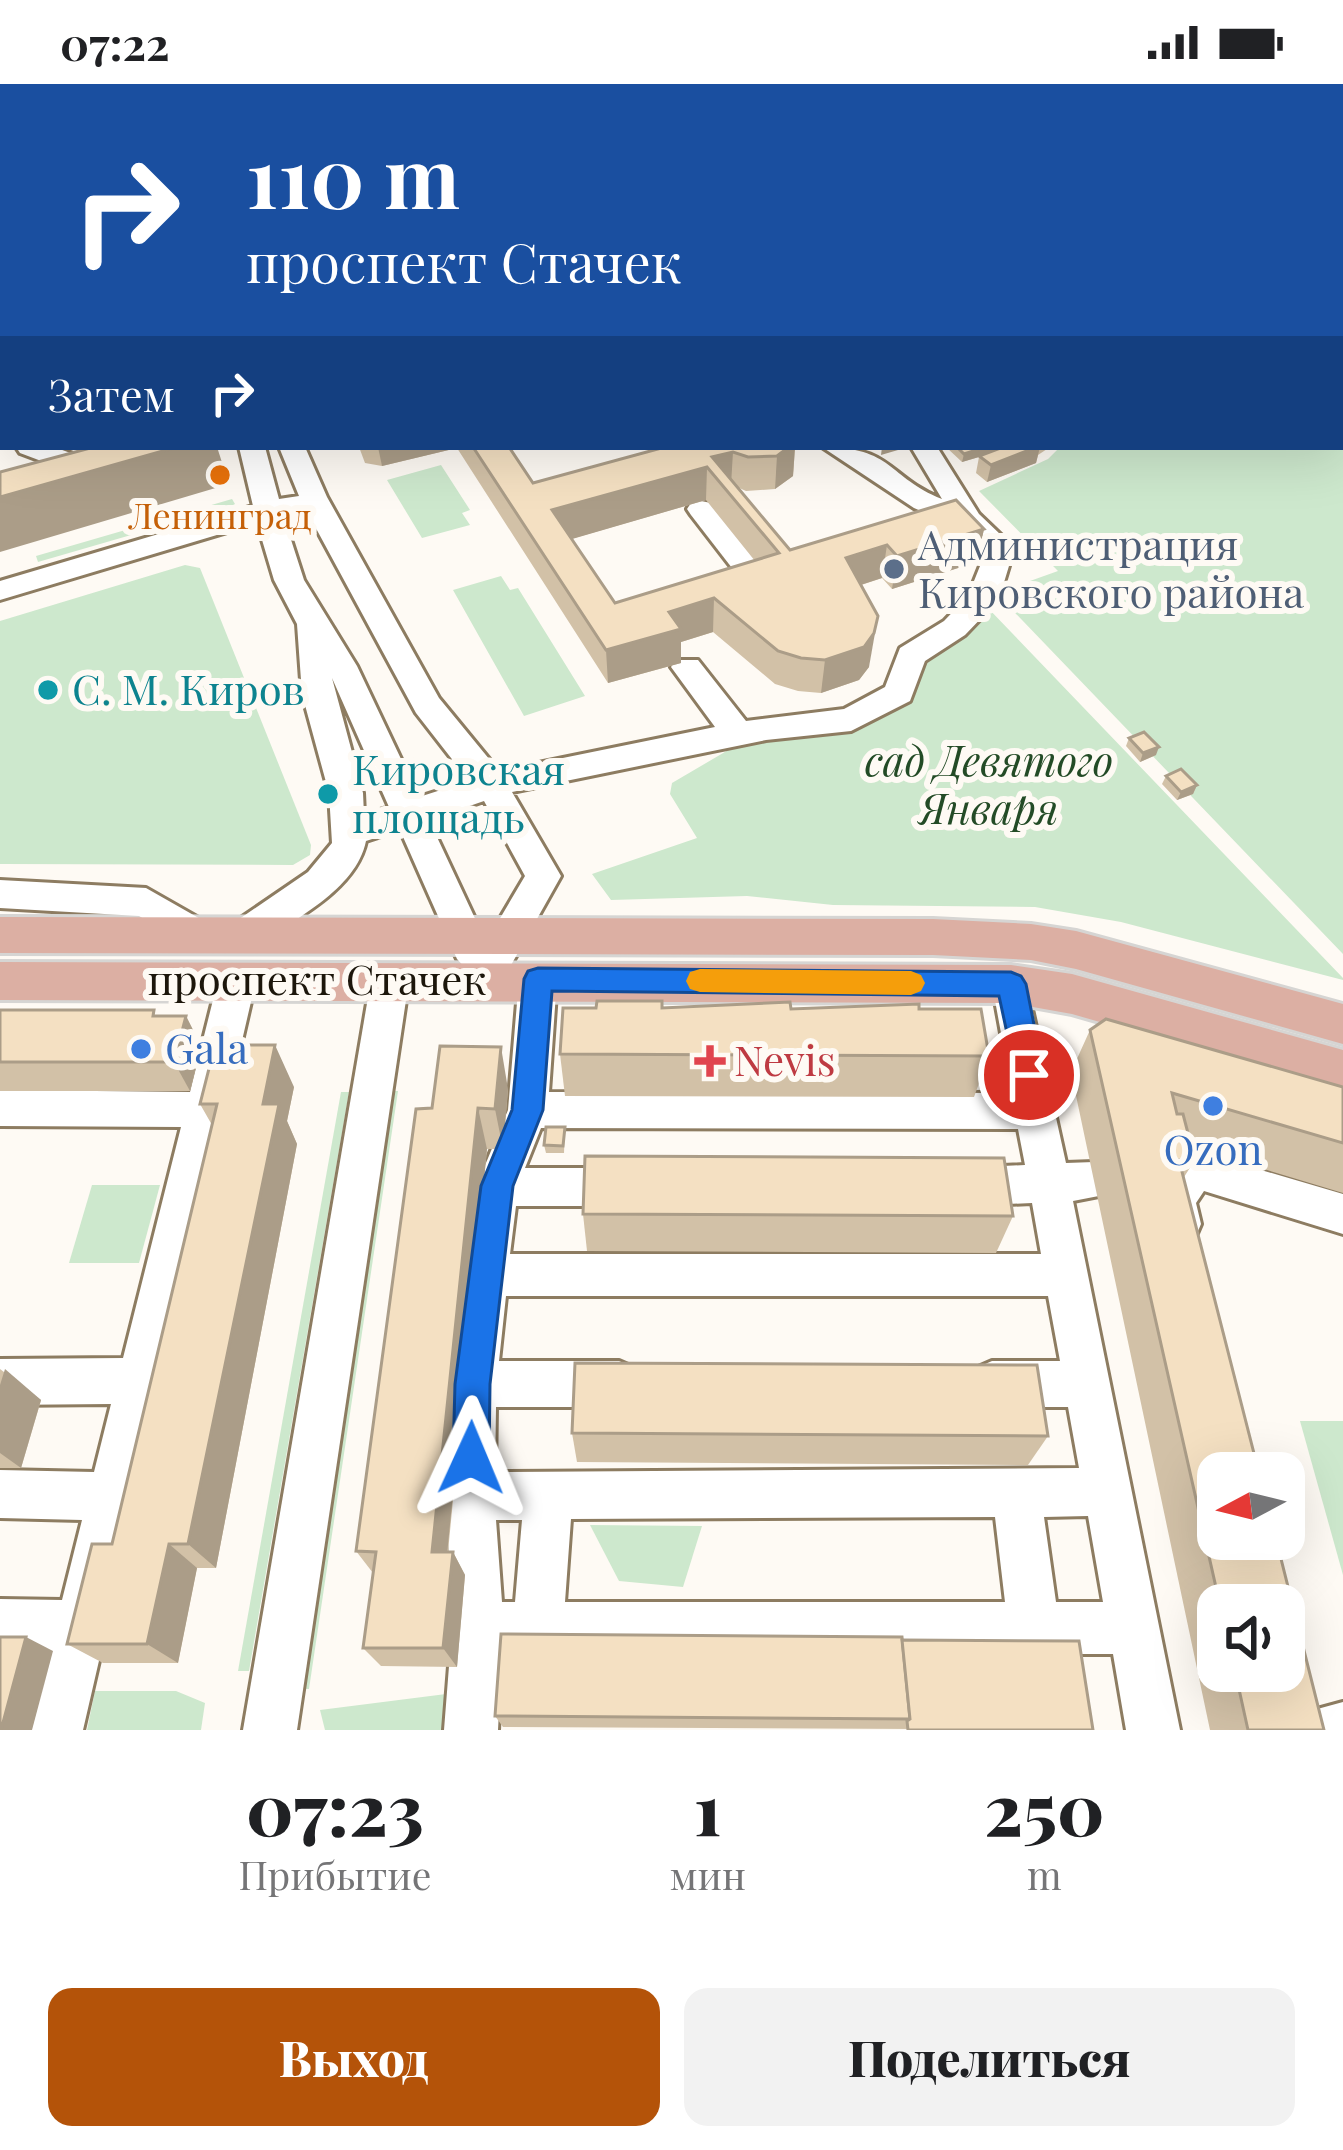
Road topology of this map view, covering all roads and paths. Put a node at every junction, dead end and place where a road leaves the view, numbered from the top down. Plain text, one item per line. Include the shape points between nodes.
1 (37, 450) edge
2 (253, 450) edge
3 (302, 450) edge
4 (844, 450) edge
5 (926, 450) edge
6 (77, 492) edge
7 (313, 497) junction
8 (272, 509) junction
9 (701, 509) dead end
10 (968, 519) junction
11 (927, 532) edge
12 (0, 591) edge
13 (719, 596) edge
14 (310, 623) junction
15 (687, 667) dead end
16 (739, 735) junction
17 (491, 786) junction
18 (410, 813) junction
19 (350, 833) junction
20 (0, 894) edge
21 (0, 935) edge
22 (226, 950) junction
23 (486, 951) junction
24 (538, 979) junction
25 (390, 980) junction
26 (0, 981) edge
27 (1011, 984) junction
28 (1343, 1024) edge
29 (1343, 1071) edge
30 (0, 1108) edge
31 (205, 1110) junction
32 (527, 1110) junction
33 (1035, 1111) junction
34 (1072, 1184) junction
35 (497, 1186) junction
36 (663, 1186) edge
37 (923, 1187) edge
38 (1343, 1214) edge
39 (1191, 1270) edge
40 (486, 1275) junction
41 (1066, 1275) junction
42 (140, 1381) junction
43 (0, 1382) edge
44 (473, 1384) junction
45 (658, 1384) edge
46 (959, 1384) edge
47 (1088, 1384) junction
48 (1016, 1492) junction
49 (1108, 1492) junction
50 (0, 1494) edge
51 (548, 1495) junction
52 (112, 1496) junction
53 (470, 1496) junction
54 (0, 1624) edge
55 (81, 1626) junction
56 (478, 1628) junction
57 (538, 1628) junction
58 (1034, 1628) junction
59 (1133, 1628) junction
60 (1311, 1718) edge
61 (56, 1730) edge
62 (270, 1730) edge
63 (471, 1730) edge
64 (1153, 1730) edge
65 (1343, 1730) edge

1 - 6 street via 119,480
2 - 8 street
3 - 7 street
4 - 10 street via 924,502
5 - 10 street
7 - 8 street
7 - 17 street via 427,705
8 - 12 street
8 - 14 street via 278,552
9 - 13 street via 765,581
10 - 11 street
10 - 16 street via 992,542 997,568 948,638 911,656 899,693 851,720
14 - 18 street via 342,666
14 - 19 street
15 - 16 street
16 - 17 street
17 - 18 street
17 - 23 street via 543,876
18 - 19 street
18 - 23 street
19 - 22 street via 343,859 322,882
20 - 22 street via 146,902
21 - 22 main road, проспект Стачек
22 - 23 main road, проспект Стачек
22 - 25 main road, проспект Стачек
22 - 26 main road, проспект Стачек
22 - 31 street
23 - 24 main road, проспект Стачек
23 - 25 main road, проспект Стачек
23 - 28 main road, проспект Стачек via 933,937 1031,942
24 - 27 main road, проспект Стачек
24 - 32 street
25 - 62 street
27 - 29 main road, проспект Стачек
27 - 33 street
30 - 31 street
31 - 42 street
32 - 33 street
32 - 35 street
33 - 34 street
34 - 37 street
34 - 41 street
35 - 36 street
35 - 40 street
38 - 39 street via 1202,1172 1173,1181
40 - 41 street
40 - 44 street
41 - 47 street
42 - 43 street
42 - 52 street
44 - 45 street
44 - 53 street
46 - 47 street
47 - 49 street
48 - 49 street
48 - 51 street
48 - 58 street
49 - 59 street
50 - 52 street
51 - 53 street
51 - 57 street
52 - 55 street
53 - 56 street
54 - 55 street
55 - 61 street
56 - 57 street
56 - 63 street
57 - 58 street
58 - 59 street
59 - 64 street
60 - 65 street

